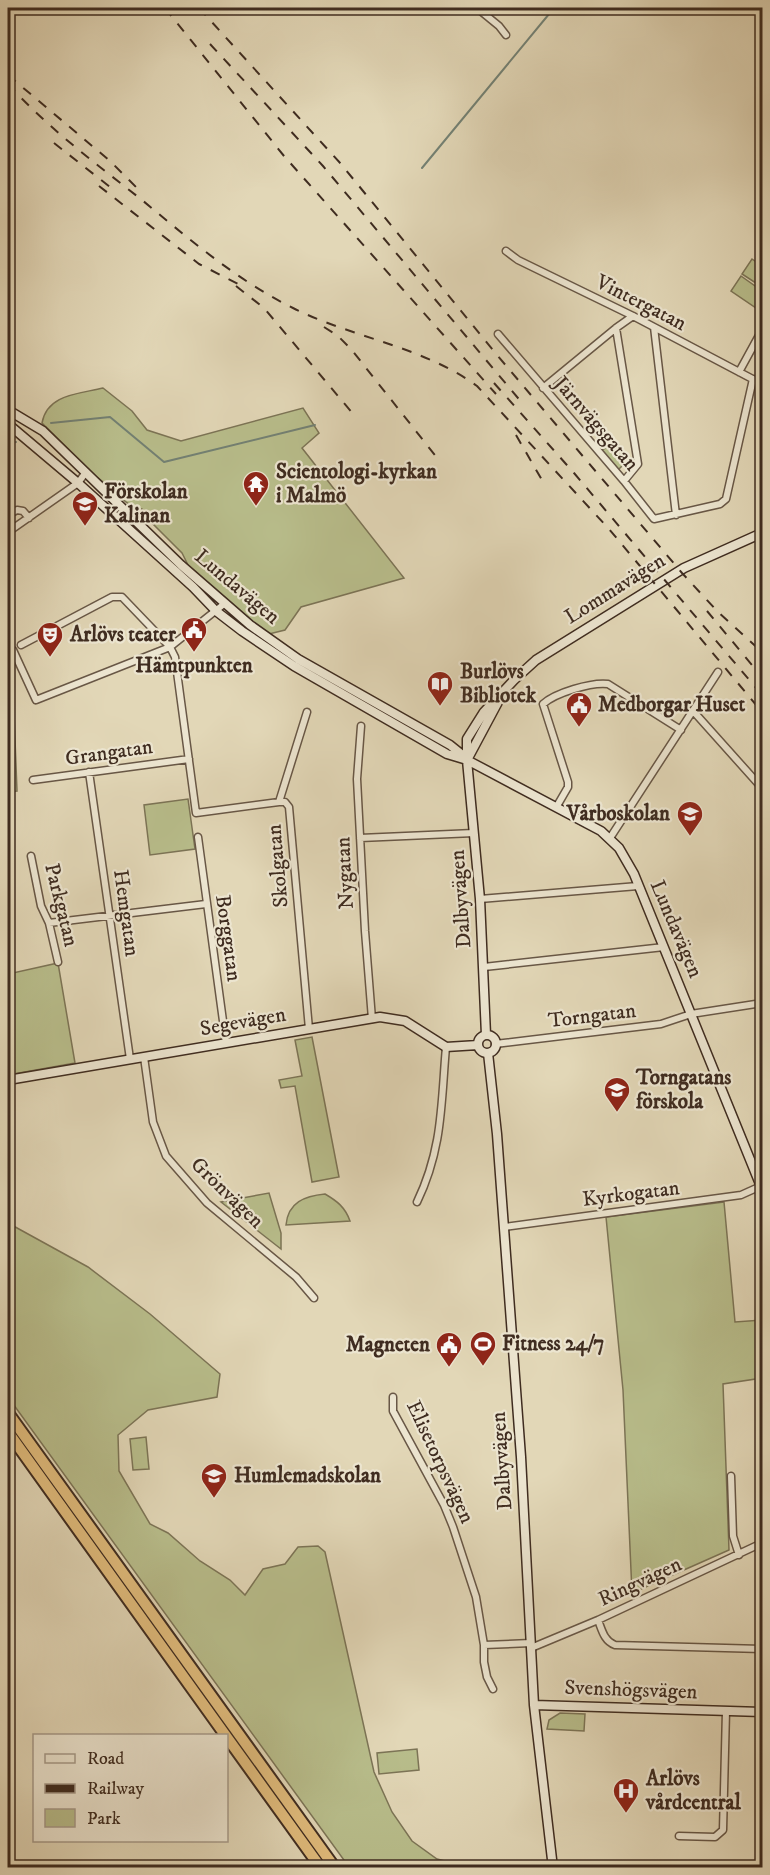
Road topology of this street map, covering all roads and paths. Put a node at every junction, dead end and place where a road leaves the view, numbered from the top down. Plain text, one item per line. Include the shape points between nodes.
1 (477, 8) edge
2 (506, 35) dead end
3 (506, 251) dead end
4 (633, 316) junction
5 (654, 327) junction
6 (616, 328) junction
7 (762, 330) edge
8 (498, 334) dead end
9 (739, 372) junction
10 (753, 379) junction
11 (762, 384) edge
12 (543, 388) junction
13 (8, 410) edge
14 (8, 424) edge
15 (86, 472) junction
16 (624, 481) junction
17 (78, 483) junction
18 (676, 514) junction
19 (8, 515) edge
20 (29, 518) junction
21 (8, 532) edge
22 (762, 533) edge
23 (224, 604) junction
24 (216, 611) junction
25 (21, 645) dead end
26 (170, 647) junction
27 (13, 650) dead end
28 (718, 672) dead end
29 (307, 712) dead end
30 (694, 712) junction
31 (361, 726) dead end
32 (681, 730) junction
33 (189, 759) junction
34 (467, 760) junction
35 (89, 772) junction
36 (33, 780) dead end
37 (762, 788) edge
38 (279, 802) junction
39 (557, 806) junction
40 (474, 833) junction
41 (198, 837) dead end
42 (360, 838) junction
43 (610, 838) junction
44 (32, 856) dead end
45 (638, 886) junction
46 (480, 899) junction
47 (206, 904) junction
48 (110, 915) junction
49 (49, 923) junction
50 (664, 947) junction
51 (58, 962) dead end
52 (484, 966) junction
53 (762, 1003) edge
54 (692, 1014) junction
55 (372, 1019) junction
56 (309, 1029) junction
57 (486, 1035) junction
58 (226, 1043) junction
59 (495, 1044) junction
60 (478, 1046) junction
61 (446, 1047) junction
62 (488, 1053) junction
63 (144, 1057) junction
64 (130, 1059) junction
65 (8, 1080) edge
66 (762, 1187) edge
67 (417, 1202) dead end
68 (504, 1227) junction
69 (315, 1298) dead end
70 (393, 1397) dead end
71 (8, 1413) edge
72 (8, 1432) edge
73 (731, 1476) dead end
74 (762, 1544) edge
75 (739, 1555) junction
76 (598, 1620) junction
77 (484, 1645) junction
78 (531, 1646) junction
79 (762, 1649) edge
80 (493, 1689) dead end
81 (534, 1705) junction
82 (726, 1711) junction
83 (762, 1712) edge
84 (225, 1734) edge
85 (228, 1739) edge
86 (679, 1836) dead end
87 (321, 1868) edge
88 (335, 1868) edge
89 (554, 1868) edge

1 - 2 street
3 - 4 street, Vintergatan
4 - 5 street, Vintergatan
4 - 6 street
5 - 9 street, Vintergatan
5 - 18 street
6 - 12 street
6 - 16 street via 638,464
7 - 9 street
8 - 12 street, Järnvägsgatan
9 - 10 street, Vintergatan
10 - 11 street, Vintergatan
10 - 18 street via 728,495 720,504
12 - 16 street, Järnvägsgatan
13 - 15 street, Lundavägen via 43,431
14 - 17 street, Lundavägen
15 - 17 street
15 - 23 street, Lundavägen
16 - 18 street, Järnvägsgatan via 652,518
17 - 20 street
17 - 24 street, Lundavägen
19 - 20 street via 17,510
20 - 21 street
22 - 34 street, Lommavägen via 684,568 528,667 484,712 467,739
23 - 24 street
23 - 34 street, Lundavägen via 298,659 450,744
24 - 26 street
24 - 34 street, Lundavägen via 304,672 447,754
25 - 26 street via 116,596 122,597
26 - 27 street via 36,700
26 - 33 street via 175,657
28 - 30 street
29 - 38 street, Skolgatan
30 - 32 street
30 - 37 street
31 - 42 street, Nygatan via 357,779
32 - 39 street via 608,684 550,697 543,704 568,782
32 - 43 street
33 - 35 street, Grangatan
33 - 38 street via 196,813
34 - 39 street, Lundavägen
34 - 40 street, Dalbyvägen
35 - 36 street, Grangatan
35 - 48 street, Hemgatan
38 - 56 street, Skolgatan via 289,807
39 - 43 street, Lundavägen
40 - 42 street
40 - 46 street, Dalbyvägen
41 - 47 street, Borggatan
42 - 55 street, Nygatan
43 - 45 street, Lundavägen via 626,859
44 - 49 street, Parkgatan via 41,906
45 - 46 street
45 - 50 street, Lundavägen
46 - 52 street, Dalbyvägen
47 - 48 street
47 - 58 street, Borggatan
48 - 49 street
48 - 64 street, Hemgatan
49 - 51 street, Parkgatan
50 - 52 street
50 - 54 street, Lundavägen
52 - 57 street, Dalbyvägen
53 - 54 street, Torngatan
54 - 59 street, Torngatan via 661,1024
54 - 66 street, Lundavägen
55 - 56 street, Segevägen
55 - 61 street, Segevägen via 387,1017 405,1022
56 - 58 street, Segevägen
57 - 59 street
57 - 60 street via 480,1038
58 - 63 street, Segevägen
59 - 62 street
60 - 61 street
60 - 62 street
61 - 67 street via 439,1138
62 - 68 street, Dalbyvägen
63 - 64 street, Segevägen
63 - 69 street, Grönvägen via 153,1122 166,1156 207,1203 296,1277
64 - 65 street, Segevägen
66 - 68 street, Kyrkogatan via 741,1195
68 - 78 street, Dalbyvägen
70 - 77 street, Elisetorpsvägen via 393,1411 453,1527 472,1583
71 - 88 highway
72 - 84 highway
73 - 75 street via 733,1536
74 - 75 street, Ringvägen
75 - 76 street, Ringvägen
76 - 78 street, Ringvägen
76 - 79 street via 606,1638 615,1645
77 - 78 street
77 - 80 street, Elisetorpsvägen via 487,1677
78 - 81 street, Dalbyvägen
81 - 82 street, Svenshögsvägen
81 - 89 street, Dalbyvägen
82 - 83 street, Svenshögsvägen
82 - 86 street, Svenshögsvägen via 723,1830 716,1837
85 - 87 highway

